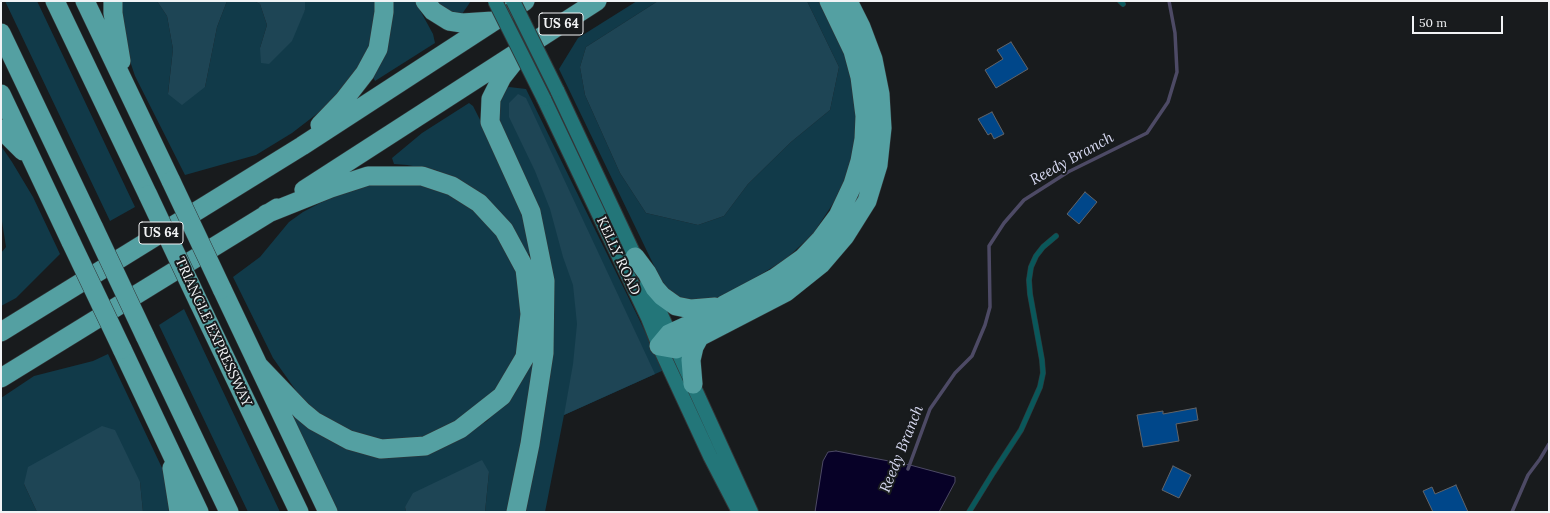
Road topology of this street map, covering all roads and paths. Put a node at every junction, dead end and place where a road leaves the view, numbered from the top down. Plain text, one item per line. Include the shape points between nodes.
1 (55, 1) edge
2 (85, 1) edge
3 (112, 1) edge
4 (384, 1) edge
5 (425, 1) edge
6 (495, 1) edge
7 (513, 1) edge
8 (525, 1) edge
9 (597, 1) edge
10 (829, 1) edge
11 (848, 1) edge
12 (494, 21) junction
13 (1, 33) edge
14 (525, 48) junction
15 (127, 89) junction
16 (1, 94) edge
17 (1, 129) edge
18 (302, 146) junction
19 (33, 161) junction
20 (266, 214) junction
21 (1056, 236) dead end
22 (635, 257) junction
23 (724, 305) junction
24 (20, 320) junction
25 (1, 327) edge
26 (1, 332) edge
27 (700, 336) junction
28 (668, 343) junction
29 (258, 365) junction
30 (9, 374) edge
31 (1, 382) edge
32 (693, 384) junction
33 (169, 449) junction
34 (179, 512) edge
35 (199, 512) edge
36 (229, 512) edge
37 (299, 512) edge
38 (328, 512) edge
39 (516, 512) edge
40 (739, 512) edge
41 (751, 512) edge
42 (970, 512) edge

1 - 37 highway, TRIANGLE EXPRESSWAY, bridge
2 - 15 highway
3 - 15 highway
4 - 18 highway via 378,49 365,73
5 - 12 highway via 433,11 449,21
6 - 28 main road, KELLY ROAD, bridge via 644,311
7 - 22 main road, KELLY ROAD, bridge
8 - 12 highway, US 64
9 - 14 highway, US 64
10 - 23 highway via 853,51 863,97 864,139 853,184 838,216 821,239 802,258 775,278
11 - 27 highway via 873,59 880,94 882,128 878,165 867,201 845,236 821,264 786,292
12 - 18 highway, US 64
13 - 36 highway, bridge
14 - 20 highway, US 64
14 - 39 highway via 502,77 491,99 490,122 531,212 545,281 544,353
15 - 29 highway, bridge
16 - 19 highway
17 - 19 highway
18 - 24 highway, US 64
19 - 33 highway, bridge
20 - 29 highway via 368,176 422,176 452,186 479,203 504,230 525,269 530,314 525,357 502,396 460,429 425,446 381,450 349,440 314,421
20 - 30 highway, US 64
21 - 42 lane via 1036,256 1029,280 1042,360 1040,387 1021,430
22 - 23 highway via 655,288 676,306 691,309
22 - 28 main road, KELLY ROAD
23 - 28 highway
24 - 25 highway
24 - 26 highway, US 64
27 - 28 highway
27 - 32 highway via 691,360
28 - 32 main road, KELLY ROAD
28 - 40 main road, KELLY ROAD via 710,456
29 - 38 highway
30 - 31 highway
32 - 41 main road, KELLY ROAD
33 - 34 highway
33 - 35 highway

